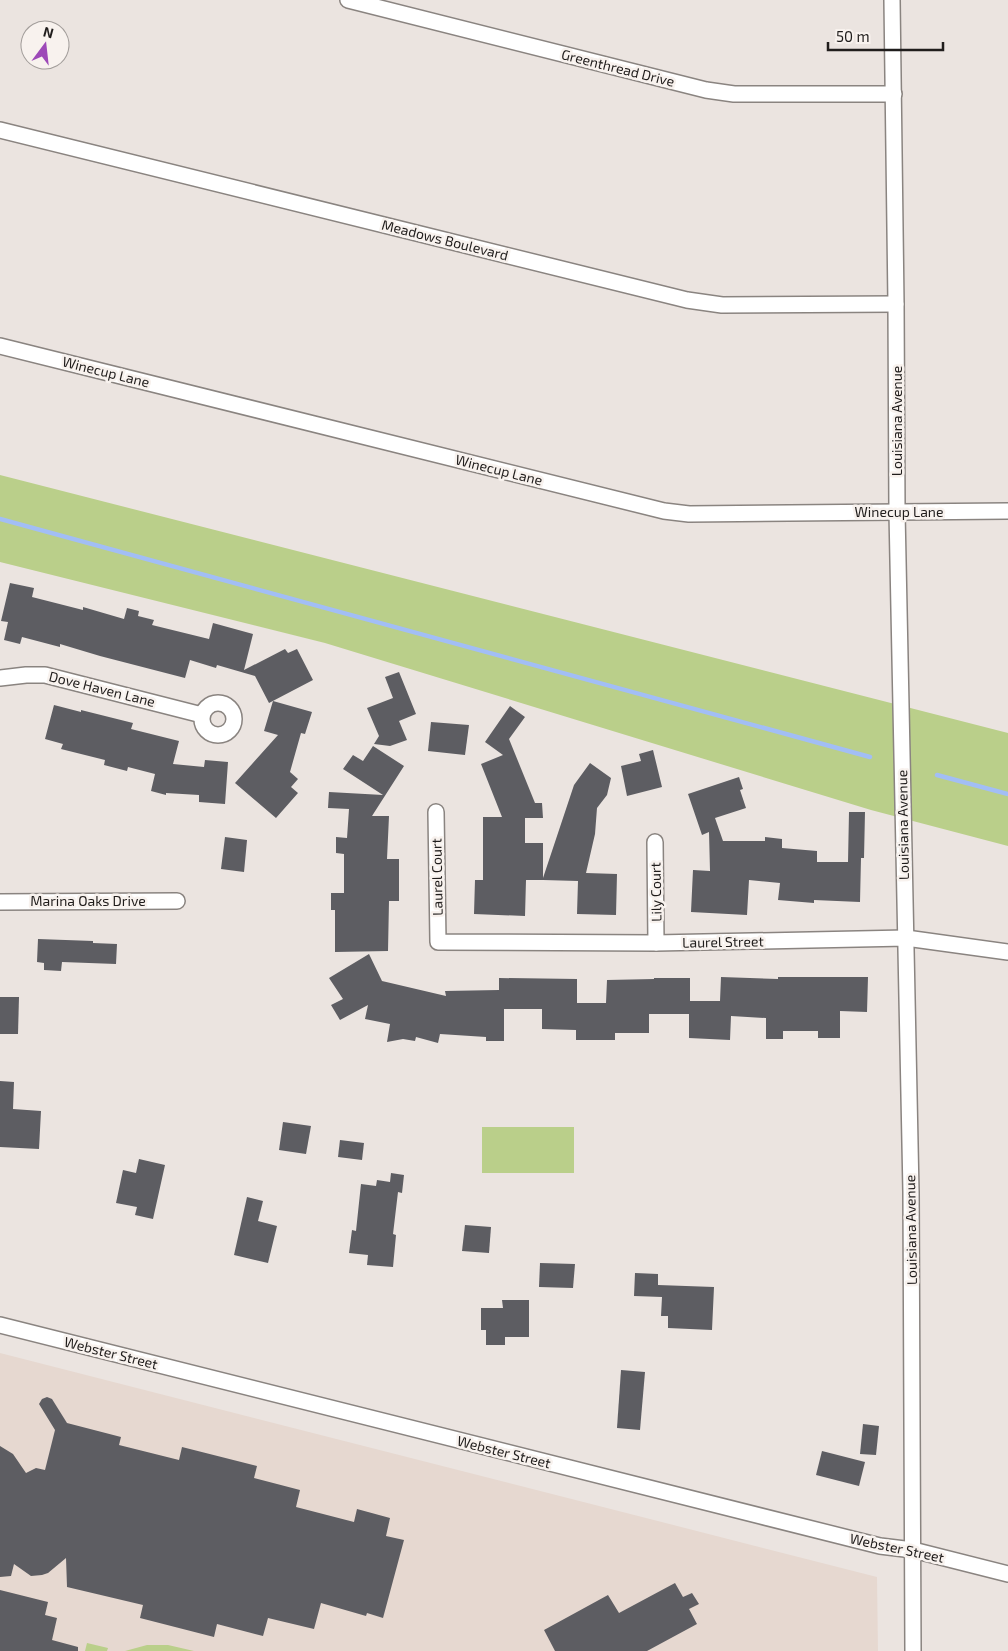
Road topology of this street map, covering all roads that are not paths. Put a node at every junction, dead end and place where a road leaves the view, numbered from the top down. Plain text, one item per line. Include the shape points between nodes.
1 (348, 0) edge
2 (892, 0) edge
3 (894, 94) junction
4 (0, 130) edge
5 (896, 304) junction
6 (0, 346) edge
7 (897, 512) junction
8 (1008, 512) edge
9 (0, 678) edge
10 (202, 714) dead end
11 (436, 812) dead end
12 (655, 842) dead end
13 (177, 901) dead end
14 (0, 902) edge
15 (906, 938) junction
16 (438, 942) joint
17 (656, 943) junction
18 (1008, 952) edge
19 (0, 1325) edge
20 (913, 1550) junction
21 (1008, 1574) edge
22 (913, 1651) edge

1 - 3 street, Greenthread Drive via 706,90 734,94
2 - 3 street, Louisiana Avenue
3 - 5 street, Louisiana Avenue
4 - 5 street, Meadows Boulevard via 687,300 722,305
5 - 7 street, Louisiana Avenue
6 - 7 street, Winecup Lane via 664,511 690,514
7 - 8 street, Winecup Lane
7 - 15 street, Louisiana Avenue
9 - 10 street, Dove Haven Lane via 45,675
11 - 16 street, Laurel Court
12 - 17 street, Lily Court
13 - 14 street, Marina Oaks Drive
15 - 17 street, Laurel Street
15 - 18 street, Laurel Street
15 - 20 street, Louisiana Avenue
16 - 17 street, Laurel Street
19 - 20 street, Webster Street via 871,1544
20 - 21 street, Webster Street
20 - 22 street, Louisiana Avenue

